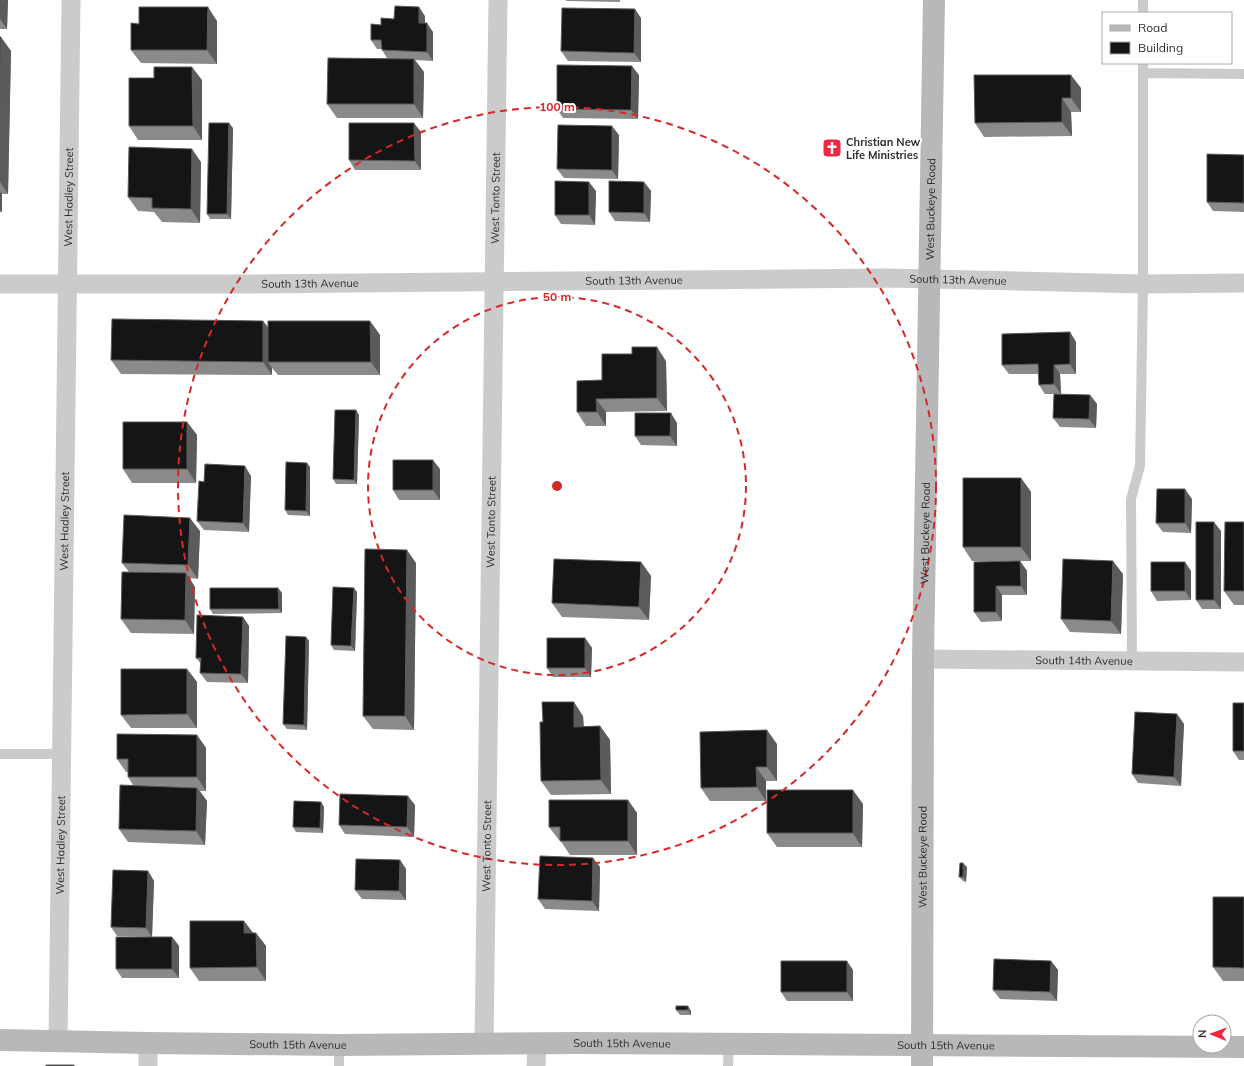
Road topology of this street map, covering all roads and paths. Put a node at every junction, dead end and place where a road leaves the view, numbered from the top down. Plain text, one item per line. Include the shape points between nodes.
1 (71, 0) edge
2 (498, 0) edge
3 (934, 0) edge
4 (1143, 0) edge
5 (1143, 12) edge
6 (1143, 68) edge
7 (1244, 74) edge
8 (930, 278) junction
9 (494, 281) junction
10 (0, 284) edge
11 (67, 284) junction
12 (1143, 284) junction
13 (1244, 284) edge
14 (923, 659) junction
15 (1132, 661) junction
16 (1244, 662) edge
17 (0, 754) edge
18 (61, 754) junction
19 (0, 1040) edge
20 (58, 1042) junction
21 (148, 1043) junction
22 (484, 1043) junction
23 (537, 1043) junction
24 (729, 1044) junction
25 (339, 1045) junction
26 (1244, 1047) edge
27 (922, 1056) edge
28 (148, 1066) edge
29 (339, 1066) edge
30 (536, 1066) edge
31 (728, 1066) edge

1 - 11 street, West Hadley Street
2 - 9 street, West Tonto Street
3 - 8 main road, West Buckeye Road
4 - 5 lane
6 - 7 lane
6 - 12 lane
8 - 9 street, South 13th Avenue
8 - 12 street, South 13th Avenue
8 - 14 main road, West Buckeye Road
9 - 11 street, South 13th Avenue
9 - 22 street, West Tonto Street
10 - 11 street, South 13th Avenue
11 - 18 street, West Hadley Street
12 - 13 street, South 13th Avenue
12 - 15 lane via 1140,466 1131,499
14 - 15 street, South 14th Avenue
14 - 27 main road, West Buckeye Road
15 - 16 street, South 14th Avenue
17 - 18 lane
18 - 20 street, West Hadley Street
19 - 20 main road, South 15th Avenue
20 - 21 main road, South 15th Avenue
21 - 25 main road, South 15th Avenue
21 - 28 street
22 - 23 main road, South 15th Avenue
22 - 25 main road, South 15th Avenue
23 - 24 main road, South 15th Avenue
23 - 30 street
24 - 27 main road, South 15th Avenue
24 - 31 lane
25 - 29 lane
26 - 27 main road, South 15th Avenue

